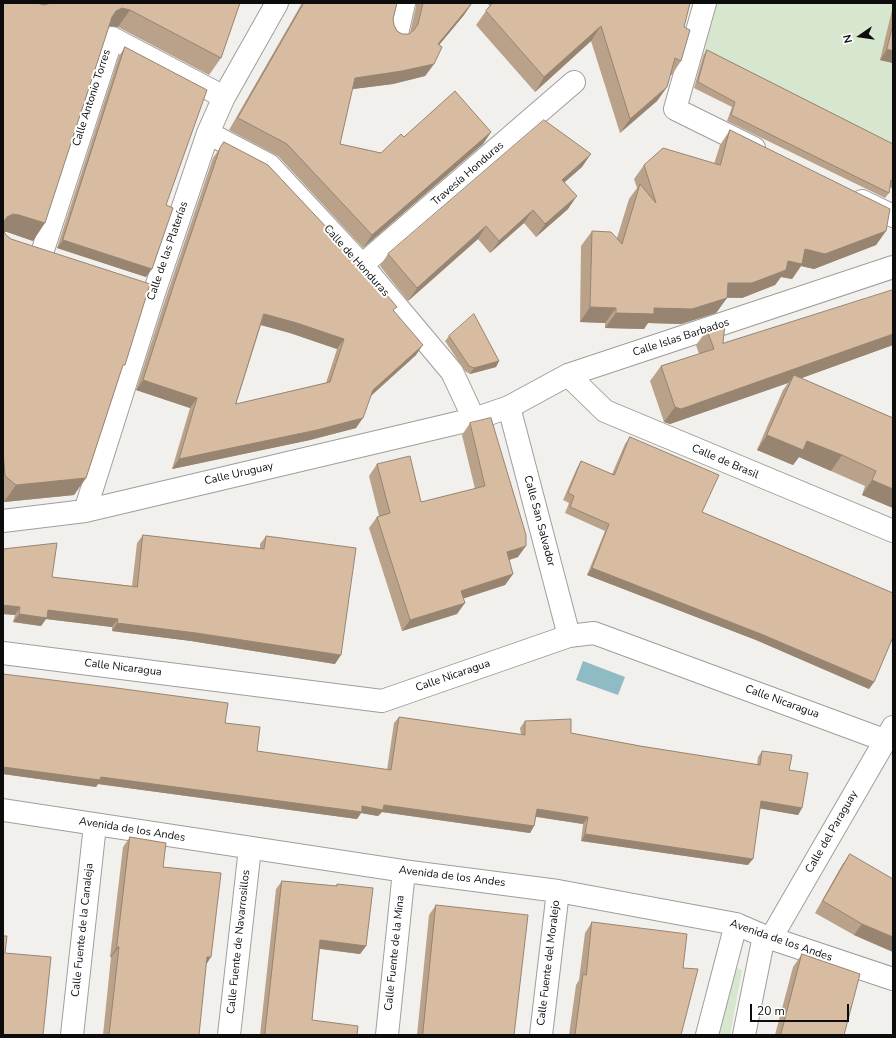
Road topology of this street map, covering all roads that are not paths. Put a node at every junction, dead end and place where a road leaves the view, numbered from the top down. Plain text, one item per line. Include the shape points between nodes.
1 (277, 3) edge
2 (404, 3) edge
3 (706, 3) edge
4 (397, 34) edge
5 (574, 82) dead end
6 (224, 98) junction
7 (208, 134) junction
8 (774, 158) edge
9 (844, 192) edge
10 (893, 216) edge
11 (40, 256) edge
12 (362, 265) junction
13 (893, 267) edge
14 (568, 375) junction
15 (509, 407) junction
16 (474, 419) junction
17 (85, 511) junction
18 (3, 521) edge
19 (893, 532) edge
20 (568, 636) junction
21 (3, 653) edge
22 (889, 734) edge
23 (3, 810) edge
24 (95, 825) junction
25 (250, 848) junction
26 (404, 871) junction
27 (558, 891) junction
28 (736, 924) junction
29 (768, 937) junction
30 (893, 979) edge
31 (72, 1035) edge
32 (229, 1035) edge
33 (386, 1035) edge
34 (541, 1035) edge
35 (707, 1035) edge
36 (744, 1035) edge

1 - 6 street, Calle de las Platerías
2 - 4 street
3 - 8 street via 676,110
5 - 12 street, Travesía Honduras
6 - 7 street, Calle de las Platerías
6 - 11 street, Calle Antonio Torres via 112,38
7 - 12 street, Calle de Honduras via 269,165
7 - 17 street, Calle de las Platerías via 146,291
9 - 10 street
12 - 16 street, Calle de Honduras via 452,372
13 - 14 street, Calle Islas Barbados
14 - 15 street, Calle Islas Barbados
14 - 19 street, Calle de Brasil via 605,411
15 - 16 street, Calle Islas Barbados
15 - 20 street, Calle San Salvador
16 - 17 street, Calle Uruguay
17 - 18 street, Calle Uruguay
20 - 21 street, Calle Nicaragua via 382,700
20 - 22 street, Calle Nicaragua via 594,633
22 - 29 street, Calle del Paraguay
23 - 24 street, Avenida de los Andes
24 - 25 street, Avenida de los Andes
24 - 31 street, Calle Fuente de la Canaleja
25 - 26 street, Avenida de los Andes
25 - 32 street, Calle Fuente de Navarrosillos
26 - 27 street, Avenida de los Andes
26 - 33 street, Calle Fuente de la Mina
27 - 28 street, Avenida de los Andes
27 - 34 street, Calle Fuente del Moralejo
28 - 29 street, Avenida de los Andes
28 - 35 street
29 - 30 street, Avenida de los Andes
29 - 36 street, Calle del Paraguay

